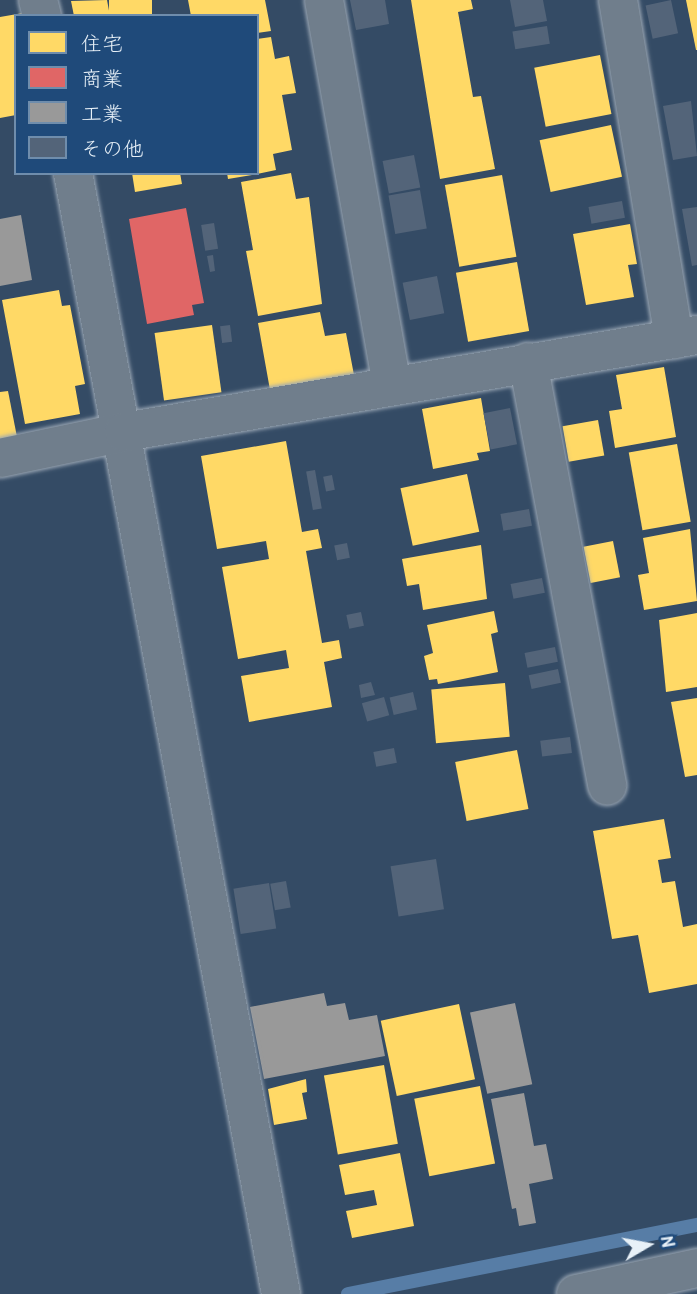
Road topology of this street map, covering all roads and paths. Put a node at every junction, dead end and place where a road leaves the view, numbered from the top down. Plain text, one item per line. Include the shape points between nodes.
1 (324, 0) edge
2 (618, 0) edge
3 (73, 175) edge
4 (686, 337) edge
5 (528, 362) junction
6 (392, 386) junction
7 (124, 432) junction
8 (0, 458) edge
9 (607, 786) dead end
10 (697, 1268) edge
11 (281, 1294) edge
12 (576, 1294) edge

1 - 6 street
2 - 4 street
3 - 7 street
4 - 5 street
5 - 6 street
5 - 9 street
6 - 7 street
7 - 8 street
7 - 11 street
10 - 12 street

